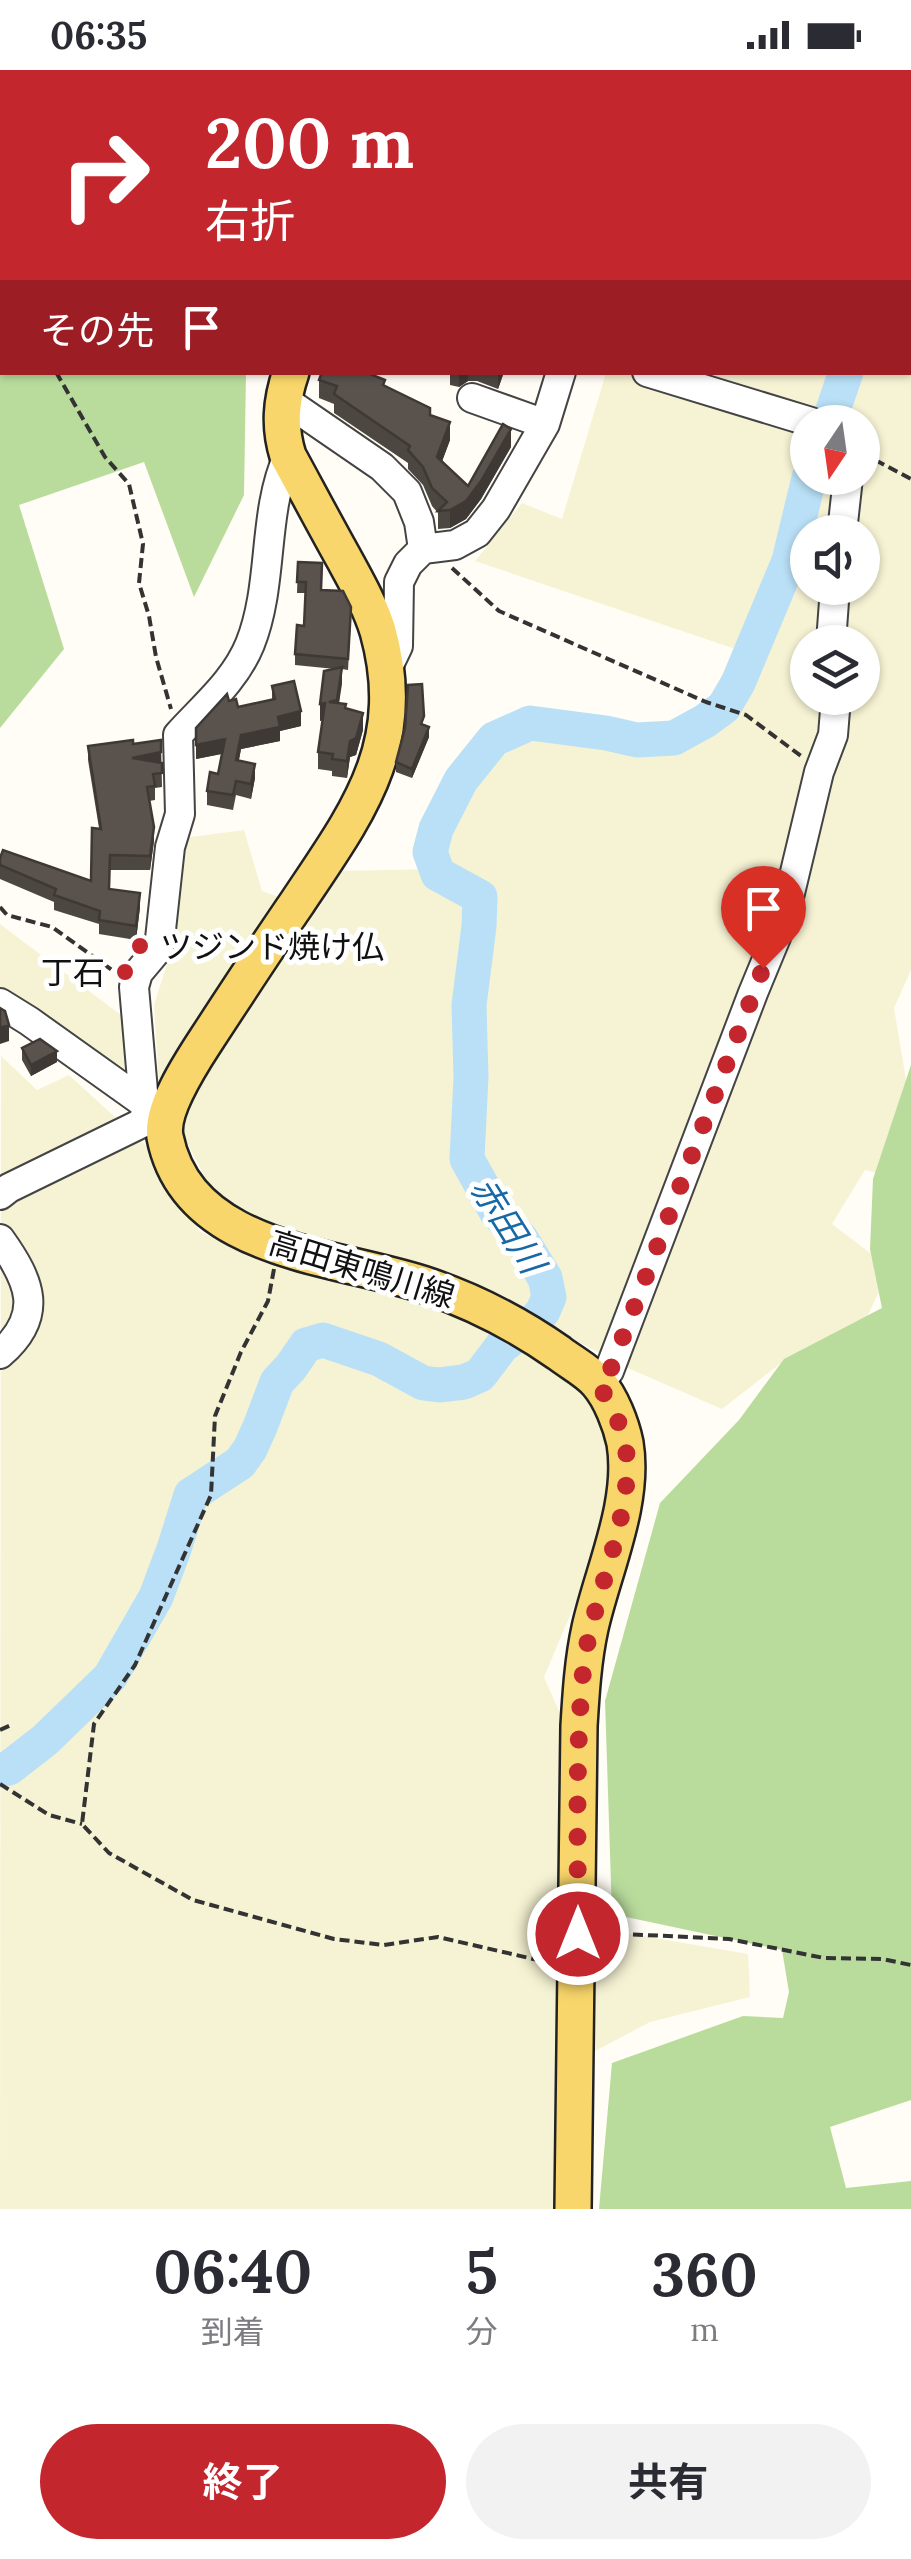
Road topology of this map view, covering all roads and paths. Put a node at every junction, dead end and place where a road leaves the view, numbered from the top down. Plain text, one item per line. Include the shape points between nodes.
1 (58, 375) edge
2 (560, 375) edge
3 (657, 375) edge
4 (287, 386) edge
5 (472, 398) dead end
6 (790, 416) edge
7 (544, 424) junction
8 (288, 456) junction
9 (880, 463) edge
10 (911, 479) edge
11 (423, 549) junction
12 (386, 671) junction
13 (835, 715) edge
14 (178, 734) junction
15 (819, 772) junction
16 (0, 907) edge
17 (134, 986) junction
18 (0, 1003) edge
19 (152, 1109) junction
20 (0, 1195) edge
21 (0, 1239) edge
22 (278, 1245) junction
23 (0, 1354) edge
24 (598, 1383) junction
25 (11, 1724) dead end
26 (0, 1730) edge
27 (0, 1784) edge
28 (82, 1824) junction
29 (578, 1934) junction
30 (911, 1965) edge
31 (576, 1969) junction
32 (573, 2209) edge

1 - 14 path via 129,484 143,544 139,583
2 - 7 street
3 - 6 street
4 - 8 main road via 282,436
4 - 11 street via 407,492
5 - 7 street
7 - 11 street via 477,532 455,545
8 - 12 main road via 364,596
8 - 14 street via 277,480 250,644 231,679
9 - 10 path
11 - 12 street via 399,582 398,646
11 - 15 path via 499,611 746,715
12 - 19 main road via 387,722 360,805 194,1058
13 - 15 street
14 - 17 street via 180,814 170,847 160,948
15 - 24 street via 784,918 610,1371
16 - 17 path via 52,927
17 - 19 street
18 - 19 street
19 - 20 street via 142,1123
19 - 22 main road, 高田東鳴川線 via 195,1199 216,1217
21 - 23 street via 28,1287 20,1331
22 - 24 main road, 高田東鳴川線 via 466,1300 541,1340
22 - 28 path via 268,1301 216,1416 211,1495 135,1666 94,1724
24 - 29 main road, 高田東鳴川線 via 624,1439 626,1490 583,1667
25 - 26 path
27 - 28 path via 49,1816
28 - 31 path via 110,1852 194,1900 263,1921 362,1943 438,1937
29 - 30 path via 729,1939 824,1958
29 - 31 main road, 高田東鳴川線
31 - 32 main road, 高田東鳴川線

